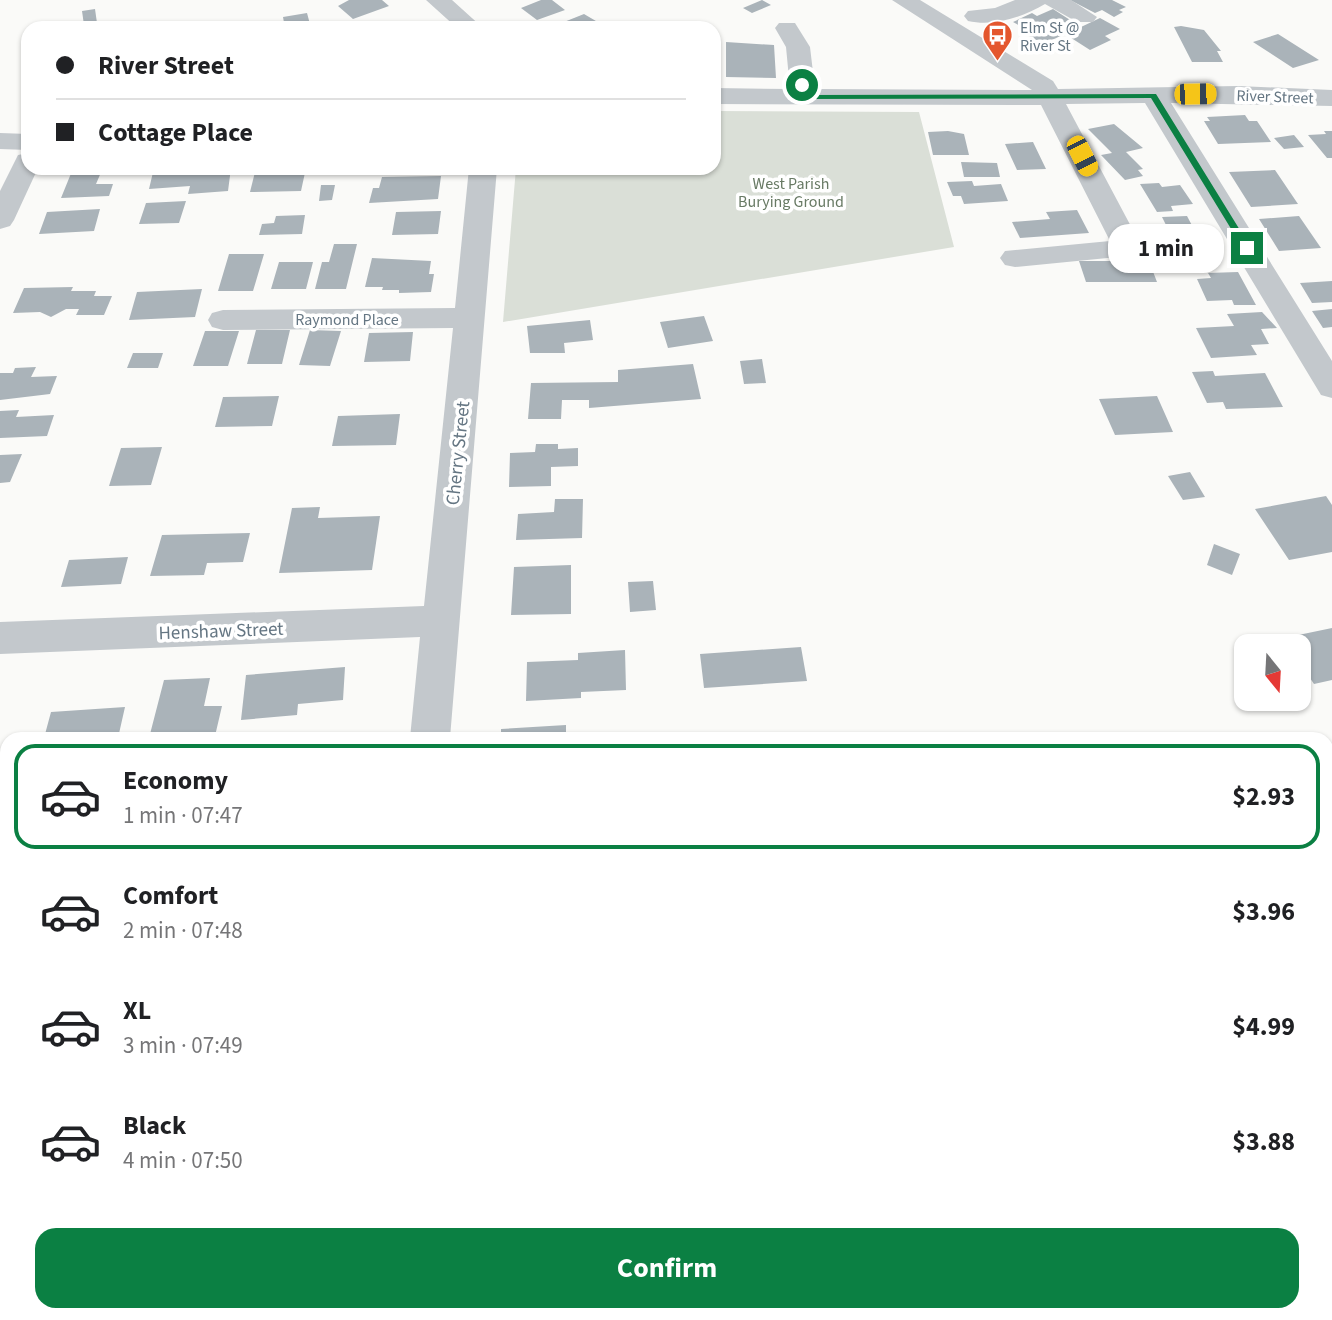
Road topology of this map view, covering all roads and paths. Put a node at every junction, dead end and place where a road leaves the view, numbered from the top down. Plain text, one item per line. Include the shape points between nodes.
1 (438, 0) edge
2 (904, 0) edge
3 (1036, 0) edge
4 (1054, 0) edge
5 (977, 8) edge
6 (1085, 17) dead end
7 (463, 21) edge
8 (950, 27) junction
9 (787, 28) dead end
10 (1153, 95) junction
11 (721, 96) edge
12 (803, 97) junction
13 (1052, 98) junction
14 (1332, 99) edge
15 (0, 141) edge
16 (21, 142) edge
17 (21, 175) edge
18 (482, 175) edge
19 (0, 220) edge
20 (1015, 258) dead end
21 (470, 318) junction
22 (223, 320) dead end
23 (1332, 387) edge
24 (441, 621) junction
25 (0, 638) edge
26 (431, 732) edge

1 - 7 street
2 - 8 street
3 - 5 street via 999,16
4 - 6 street
5 - 8 street
8 - 13 street via 1030,74
9 - 12 street via 798,47
10 - 13 street, River Street
10 - 14 street, River Street
10 - 23 street
11 - 12 street, River Street
12 - 13 street, River Street
13 - 20 street via 1128,249
15 - 16 street
17 - 19 street
18 - 21 street, Cherry Street
21 - 22 street, Raymond Place
21 - 24 street, Cherry Street
24 - 25 street, Henshaw Street
24 - 26 street, Cherry Street

